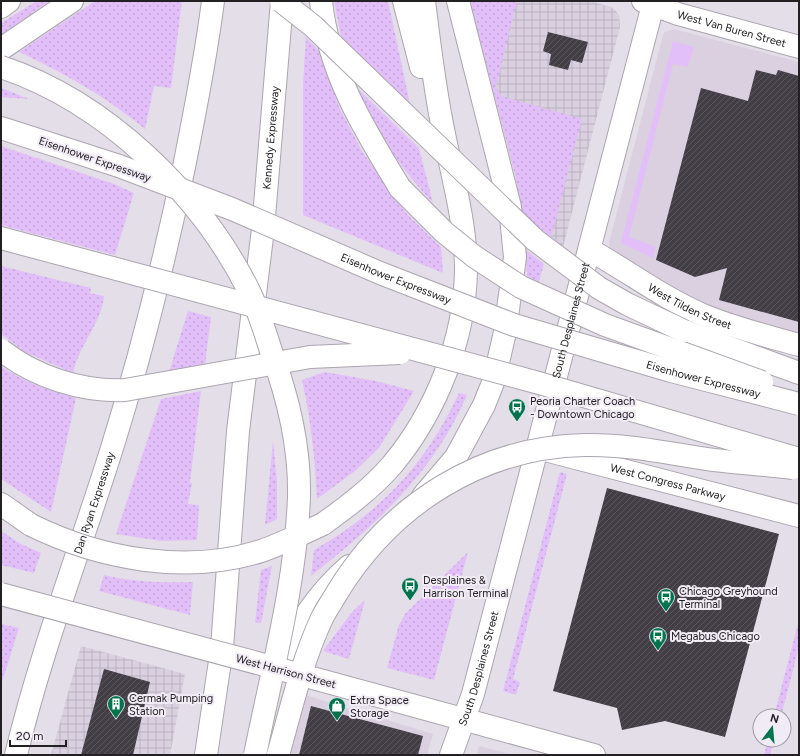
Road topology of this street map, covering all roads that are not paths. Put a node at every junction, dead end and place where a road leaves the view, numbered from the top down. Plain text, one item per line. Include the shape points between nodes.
1 (9, 1) edge
2 (72, 1) edge
3 (213, 1) edge
4 (282, 1) edge
5 (321, 1) edge
6 (404, 1) edge
7 (424, 1) edge
8 (458, 1) edge
9 (650, 2) edge
10 (1, 7) edge
11 (799, 47) edge
12 (1, 49) edge
13 (1, 67) edge
14 (1, 128) edge
15 (452, 172) junction
16 (1, 238) edge
17 (590, 250) junction
18 (799, 345) edge
19 (1, 350) edge
20 (437, 355) junction
21 (799, 373) edge
22 (799, 396) edge
23 (799, 404) edge
24 (538, 448) junction
25 (799, 459) edge
26 (799, 468) edge
27 (1, 504) edge
28 (799, 516) edge
29 (1, 594) edge
30 (463, 720) junction
31 (16, 755) edge
32 (206, 755) edge
33 (247, 755) edge
34 (255, 755) edge
35 (278, 755) edge
36 (451, 755) edge
37 (594, 755) edge

1 - 10 main road
2 - 12 main road
3 - 31 main road, Dan Ryan Expressway via 194,118 167,249 135,371 42,664
4 - 21 main road, bridge via 313,26 535,240 598,288 691,334
4 - 32 main road, Kennedy Expressway via 263,229 238,431 222,648
5 - 22 main road, bridge via 332,58 362,126 400,188 444,232 475,257 521,287 605,325
6 - 15 main road
7 - 15 main road via 433,74
8 - 33 main road via 510,207 515,257 506,332 494,380 484,406 456,457 440,478 396,524 335,578 309,609 290,639
9 - 11 main road, West Van Buren Street via 678,14
9 - 17 main road, South Desplaines Street
13 - 34 main road, bridge via 38,82 85,108 127,138 186,196 220,239 251,294 281,379 294,437 299,495 292,576
14 - 23 main road, Eisenhower Expressway, bridge via 119,166 232,209 380,273 514,325 671,371
15 - 27 main road, bridge via 462,225 466,270 458,333 432,404 411,440 391,466 353,502 323,524 262,550 240,556 192,562 156,561 101,552 77,545 30,525
16 - 20 main road, bridge
17 - 18 main road, West Tilden Street via 671,299 703,315 740,329
17 - 24 main road, South Desplaines Street
19 - 20 main road, bridge via 16,361 48,376 79,386 109,390 125,390 310,357 386,353
20 - 25 main road, bridge
24 - 28 main road, West Congress Parkway
24 - 30 main road, South Desplaines Street via 473,694
26 - 35 main road, bridge via 713,460 642,448 585,445 519,454 464,473 430,493 397,518 352,569 323,617 305,662
29 - 30 main road, West Harrison Street, bridge
30 - 36 main road, South Desplaines Street
30 - 37 main road, West Harrison Street

